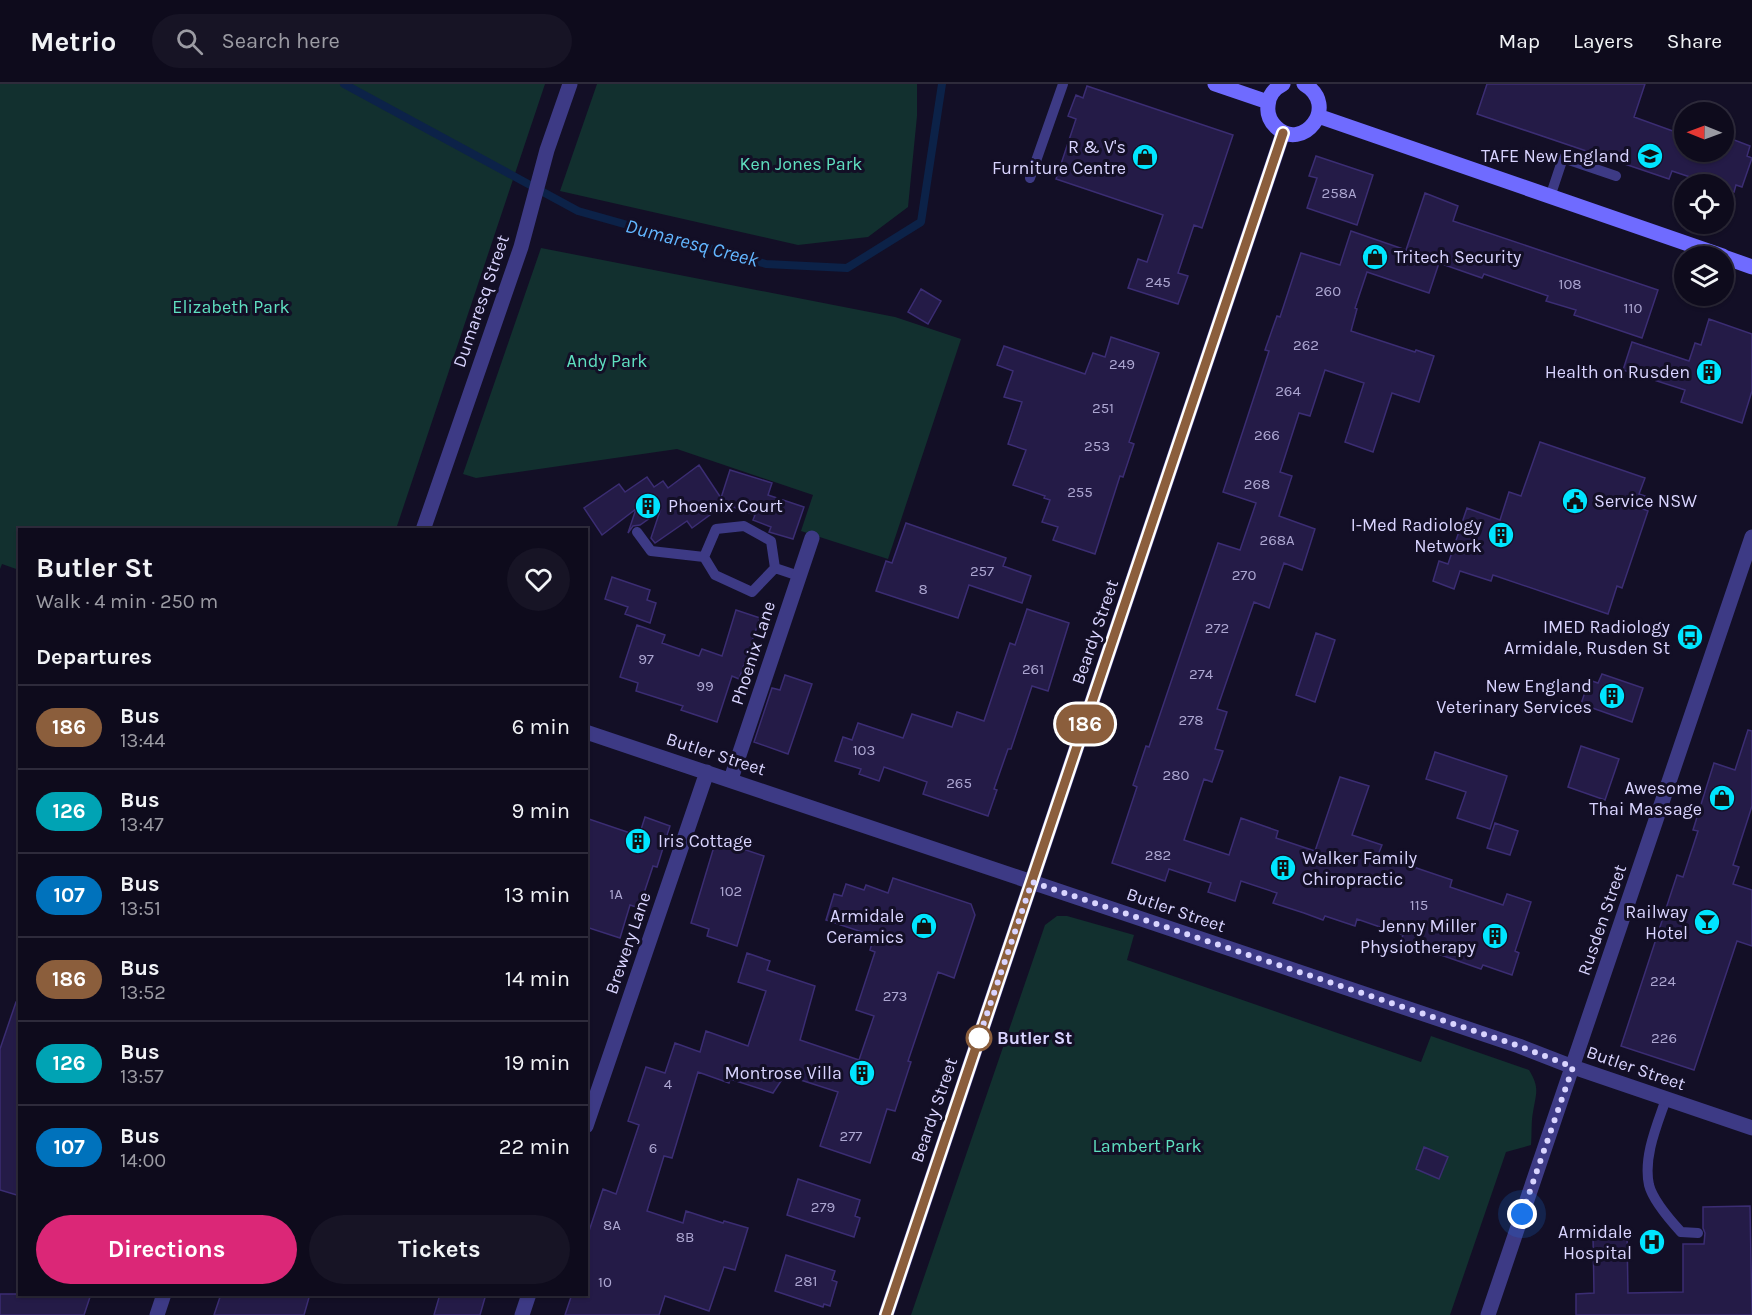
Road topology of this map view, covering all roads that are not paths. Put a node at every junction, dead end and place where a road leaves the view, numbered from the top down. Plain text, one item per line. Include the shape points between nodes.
1 (570, 84) edge
2 (1063, 84) edge
3 (1215, 84) edge
4 (1283, 84) edge
5 (1304, 84) edge
6 (1268, 102) junction
7 (1318, 116) junction
8 (1283, 133) junction
9 (1616, 176) dead end
10 (1030, 178) dead end
11 (1550, 196) junction
12 (1692, 246) edge
13 (1734, 261) edge
14 (1752, 267) edge
15 (424, 528) edge
16 (637, 532) dead end
17 (1752, 537) edge
18 (812, 538) dead end
19 (704, 557) junction
20 (775, 568) junction
21 (799, 576) junction
22 (588, 733) edge
23 (707, 772) junction
24 (731, 780) junction
25 (1032, 882) junction
26 (1573, 1067) junction
27 (1666, 1099) junction
28 (588, 1120) edge
29 (1752, 1128) edge
30 (1698, 1233) dead end
31 (163, 1296) edge
32 (528, 1296) edge
33 (158, 1315) edge
34 (522, 1315) edge
35 (886, 1315) edge
36 (1488, 1315) edge

1 - 15 street, Dumaresq Street via 547,150 521,247
2 - 10 lane
3 - 6 street
4 - 6 street
5 - 7 street via 1318,98
6 - 8 street via 1270,121
7 - 8 street via 1312,127 1302,133
7 - 11 street
8 - 25 street, Beardy Street
9 - 11 lane via 1563,158
11 - 12 street
13 - 14 street
16 - 19 lane via 651,551
17 - 26 street, Rusden Street
18 - 21 street, Phoenix Lane
19 - 20 lane via 715,575 752,592
19 - 20 lane via 716,529 744,526 771,541
20 - 21 lane
21 - 24 street, Phoenix Lane
22 - 23 street, Butler Street
23 - 24 street, Butler Street
23 - 28 street, Brewery Lane
24 - 25 street, Butler Street
25 - 26 street, Butler Street
25 - 35 street, Beardy Street
26 - 27 street, Butler Street
26 - 36 street, Rusden Street
27 - 29 street, Butler Street
27 - 30 lane via 1649,1155 1649,1186 1681,1232
31 - 33 street
32 - 34 street

